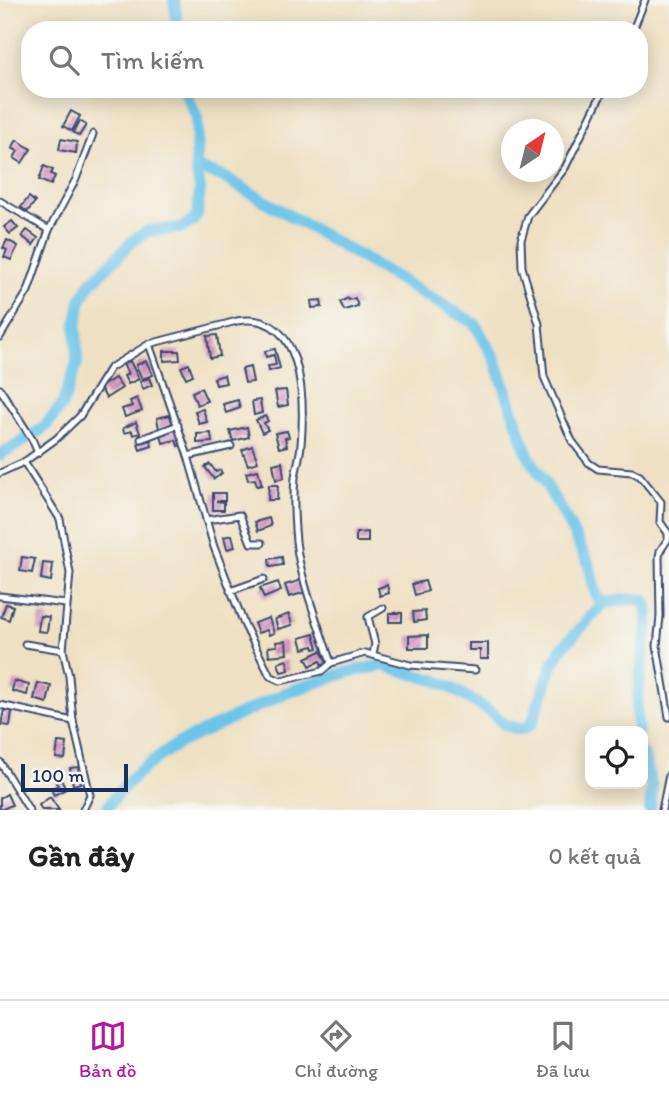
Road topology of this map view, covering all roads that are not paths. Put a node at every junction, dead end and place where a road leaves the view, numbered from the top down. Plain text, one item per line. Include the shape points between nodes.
1 (645, 0) edge
2 (637, 21) edge
3 (600, 98) edge
4 (93, 134) dead end
5 (0, 201) edge
6 (49, 230) junction
7 (0, 337) edge
8 (149, 344) junction
9 (0, 389) edge
10 (178, 425) junction
11 (141, 439) dead end
12 (231, 446) dead end
13 (38, 453) junction
14 (188, 456) junction
15 (24, 462) junction
16 (0, 472) edge
17 (206, 520) junction
18 (262, 543) dead end
19 (264, 579) dead end
20 (230, 591) junction
21 (0, 596) edge
22 (66, 604) junction
23 (383, 608) dead end
24 (24, 644) dead end
25 (63, 650) junction
26 (373, 654) junction
27 (331, 663) junction
28 (475, 670) dead end
29 (0, 705) edge
30 (669, 717) edge
31 (73, 721) junction
32 (0, 762) edge
33 (669, 775) edge
34 (82, 809) edge
35 (29, 810) edge
36 (662, 810) edge

1 - 2 street
3 - 30 street via 565,168 528,216 521,240 522,267 538,324 544,377 572,441 598,469 640,476 661,502 660,522 668,540 659,557 657,646
4 - 6 street
5 - 6 street
6 - 7 street via 28,291
8 - 10 street
8 - 13 street via 108,369 80,416
8 - 27 street via 250,319 276,328 291,348 301,396 296,545
9 - 13 street
10 - 11 street
10 - 14 street
12 - 14 street
13 - 15 street
14 - 17 street
15 - 16 street
15 - 22 street via 62,526 70,573
17 - 18 street via 240,515 251,543
17 - 20 street
19 - 20 street
20 - 27 street via 270,676 281,681 323,671
21 - 22 street
22 - 25 street
23 - 26 street via 368,617
24 - 25 street
25 - 31 street
26 - 27 street
26 - 28 street via 405,665
29 - 31 street
31 - 34 street via 90,796
32 - 35 street
33 - 36 street

